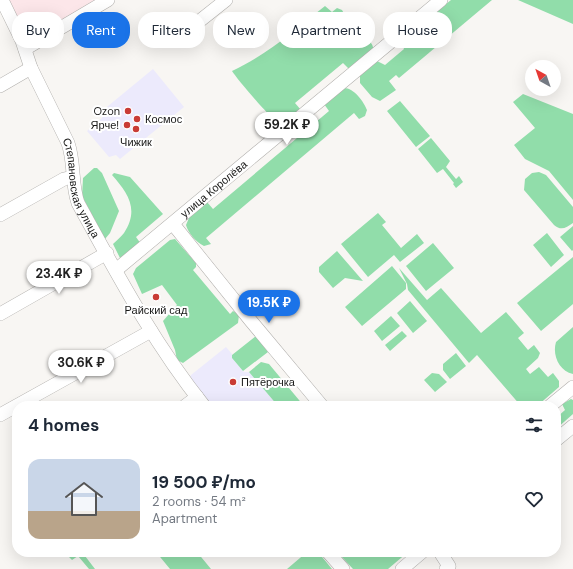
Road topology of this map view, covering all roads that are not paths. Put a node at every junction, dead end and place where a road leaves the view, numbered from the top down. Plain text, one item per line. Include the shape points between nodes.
1 (2, 0) edge
2 (108, 0) edge
3 (226, 0) edge
4 (441, 0) edge
5 (205, 17) edge
6 (25, 49) junction
7 (30, 68) junction
8 (0, 86) edge
9 (73, 177) junction
10 (0, 215) edge
11 (173, 224) junction
12 (107, 253) junction
13 (116, 270) junction
14 (0, 314) edge
15 (151, 332) junction
16 (573, 387) edge
17 (25, 401) edge
18 (199, 401) edge
19 (318, 401) edge
20 (556, 401) edge
21 (12, 408) edge
22 (0, 415) edge
23 (573, 426) edge
24 (561, 436) edge
25 (332, 557) edge
26 (416, 557) edge
27 (443, 557) edge
28 (343, 569) edge
29 (402, 569) edge
30 (446, 569) edge

1 - 6 street, Степановская улица
2 - 6 street
3 - 5 street
4 - 11 street, улица Королёва
6 - 7 street, Степановская улица
7 - 8 street
7 - 9 street, Степановская улица via 68,144
9 - 10 street via 64,179
9 - 12 street, Степановская улица via 78,202
11 - 13 street, улица Королёва
11 - 19 street
12 - 13 street, Степановская улица
12 - 14 street
13 - 15 street, Степановская улица
15 - 17 street
15 - 18 street, Степановская улица
16 - 20 street
21 - 22 street
23 - 24 street
25 - 28 street
26 - 29 street
27 - 30 street via 449,566

